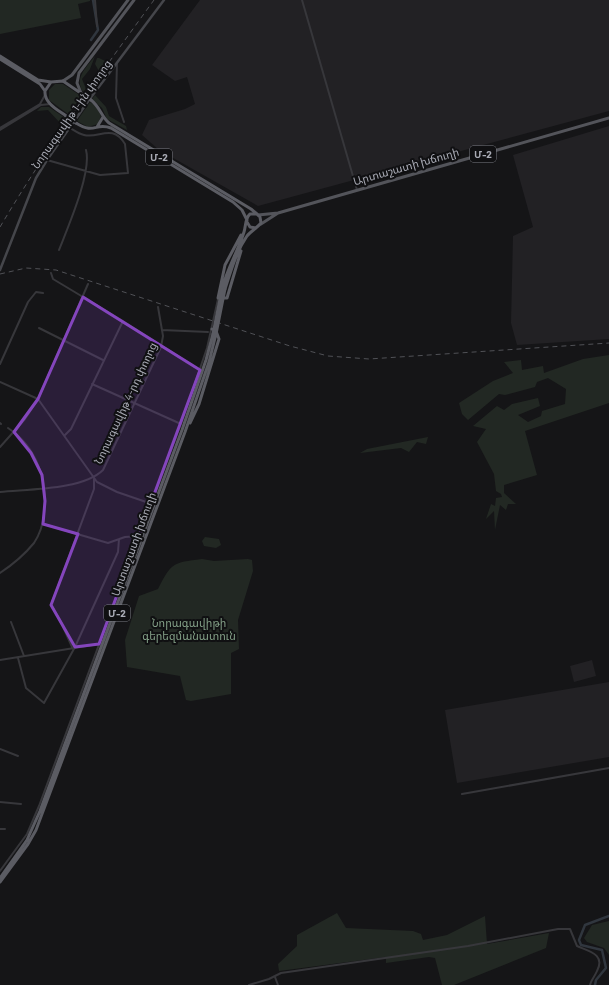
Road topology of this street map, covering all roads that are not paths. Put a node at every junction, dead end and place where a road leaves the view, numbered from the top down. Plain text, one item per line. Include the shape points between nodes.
1 (95, 0) edge
2 (128, 0) edge
3 (134, 0) edge
4 (164, 0) edge
5 (302, 0) edge
6 (97, 26) dead end
7 (0, 58) edge
8 (117, 62) junction
9 (64, 81) junction
10 (51, 82) junction
11 (45, 93) junction
12 (81, 93) junction
13 (50, 104) junction
14 (103, 117) junction
15 (609, 118) edge
16 (124, 122) dead end
17 (70, 127) junction
18 (97, 127) junction
19 (0, 129) edge
20 (86, 150) dead end
21 (47, 160) junction
22 (86, 171) junction
23 (357, 190) junction
24 (278, 213) junction
25 (257, 214) junction
26 (247, 221) junction
27 (258, 226) junction
28 (244, 231) junction
29 (246, 238) junction
30 (59, 250) dead end
31 (0, 270) edge
32 (51, 273) dead end
33 (88, 284) dead end
34 (224, 289) junction
35 (43, 294) dead end
36 (83, 296) junction
37 (218, 298) junction
38 (158, 307) dead end
39 (123, 321) junction
40 (39, 328) dead end
41 (212, 329) junction
42 (162, 330) junction
43 (208, 332) dead end
44 (214, 334) junction
45 (65, 340) junction
46 (161, 347) junction
47 (103, 360) junction
48 (0, 364) edge
49 (200, 370) junction
50 (0, 382) edge
51 (92, 384) junction
52 (38, 399) junction
53 (134, 404) junction
54 (181, 424) junction
55 (8, 428) dead end
56 (14, 432) junction
57 (185, 432) junction
58 (65, 435) junction
59 (0, 448) edge
60 (94, 477) junction
61 (44, 487) junction
62 (0, 492) edge
63 (152, 504) junction
64 (42, 524) junction
65 (78, 534) junction
66 (140, 536) junction
67 (119, 539) junction
68 (0, 573) edge
69 (10, 622) dead end
70 (99, 644) junction
71 (74, 647) junction
72 (24, 656) junction
73 (18, 658) junction
74 (0, 660) edge
75 (0, 749) edge
76 (18, 756) dead end
77 (609, 768) edge
78 (462, 794) dead end
79 (0, 802) edge
80 (21, 804) dead end
81 (0, 829) edge
82 (5, 829) dead end
83 (0, 871) edge
84 (0, 878) edge
85 (0, 882) edge
86 (275, 977) junction
87 (249, 985) edge
88 (278, 985) edge
89 (590, 985) edge

1 - 6 street
2 - 9 main road via 72,75
3 - 12 main road via 79,73 77,83
4 - 8 main road, Նորագավիթ 1-ին փողոց
5 - 23 street
7 - 10 highway via 38,80
7 - 11 highway via 40,84
8 - 16 street via 116,98
8 - 17 main road, Նորագավիթ 1-ին փողոց
9 - 10 highway
9 - 12 highway, Մ-2
10 - 11 highway
11 - 13 highway, Մ-2
11 - 19 street via 40,104
12 - 14 highway, Մ-2, bridge via 100,109
13 - 18 highway, Մ-2, bridge via 89,130
13 - 19 street via 42,105
14 - 18 highway
14 - 25 highway, Մ-2 via 130,137 251,208
15 - 23 main road, Արտաշատի խճուղի / Մ-2
17 - 21 main road, Նորագավիթ 1-ին փողոց
17 - 22 street via 84,135 108,132 123,140 125,144 128,173 100,175
18 - 26 highway, Մ-2 via 111,128 233,202 242,210
20 - 22 street
21 - 22 street
21 - 31 main road, Նորագավիթ 1-ին փողոց via 36,178
22 - 30 street
23 - 24 main road, Արտաշատի խճուղի / Մ-2
24 - 25 main road, Արտաշատի խճուղի / Մ-2
24 - 27 main road, Արտաշատի խճուղի / Մ-2
25 - 26 highway, Արտաշատի խճուղի / Մ-2 via 250,214
25 - 27 highway via 261,220
26 - 27 highway, Մ-2 via 250,227
26 - 28 highway, Արտաշատի խճուղի / Մ-2
27 - 29 highway, Արտաշատի խճուղի / Մ-2
28 - 34 highway, Արտաշատի խճուղի / Մ-2 via 230,263
28 - 37 highway via 225,266
29 - 34 highway, Արտաշատի խճուղի / Մ-2 via 233,263
29 - 37 highway via 227,298
32 - 36 street via 53,279
33 - 36 street
34 - 44 highway, Արտաշատի խճուղի / Մ-2, bridge
35 - 48 street via 35,293 28,302
36 - 39 street
36 - 45 street
37 - 41 street, Արտաշատի խճուղի
38 - 42 street, Նորագավիթ 4-րդ փողոց
39 - 46 street
39 - 47 street
40 - 45 street
41 - 49 street, Արտաշատի խճուղի
41 - 57 highway via 216,331 219,339 199,404
42 - 43 street
42 - 46 street, Նորագավիթ 4-րդ փողոց
44 - 57 highway, Արտաշատի խճուղի / Մ-2
44 - 84 highway, Արտաշատի խճուղի / Մ-2 via 182,430 37,817 27,840
45 - 47 street
45 - 52 street
46 - 49 street
46 - 53 street, Նորագավիթ 4-րդ փողոց
47 - 51 street
49 - 54 street, Արտաշատի խճուղի
50 - 52 street
51 - 53 street
51 - 58 street via 71,429
52 - 56 street
52 - 58 street
53 - 54 street
53 - 60 street, Նորագավիթ 4-րդ փողոց via 103,470
54 - 63 street, Արտաշատի խճուղի
55 - 56 street
56 - 59 street
56 - 61 street via 22,439 38,465
57 - 85 highway, Արտաշատի խճուղի / Մ-2 via 36,830
58 - 60 street
60 - 61 street, Նորագավիթ 4-րդ փողոց via 70,484
60 - 63 street via 99,484
60 - 65 street via 94,489
61 - 62 street, Նորագավիթ 4-րդ փողոց
61 - 64 street
63 - 66 street, Արտաշատի խճուղի
64 - 65 street
64 - 68 street via 34,542
65 - 67 street via 108,543
65 - 71 street via 51,605
66 - 67 street via 132,535
66 - 70 street, Արտաշատի խճուղի
67 - 71 street via 118,552
69 - 72 street
70 - 71 street
70 - 83 street, Արտաշատի խճուղի via 31,826
71 - 72 street
71 - 73 street via 44,703 26,688
72 - 73 street
73 - 74 street
75 - 76 street
77 - 78 street
79 - 80 street
81 - 82 street
86 - 87 street
86 - 88 street
86 - 89 street via 281,973 570,929 577,946 598,956 599,968

